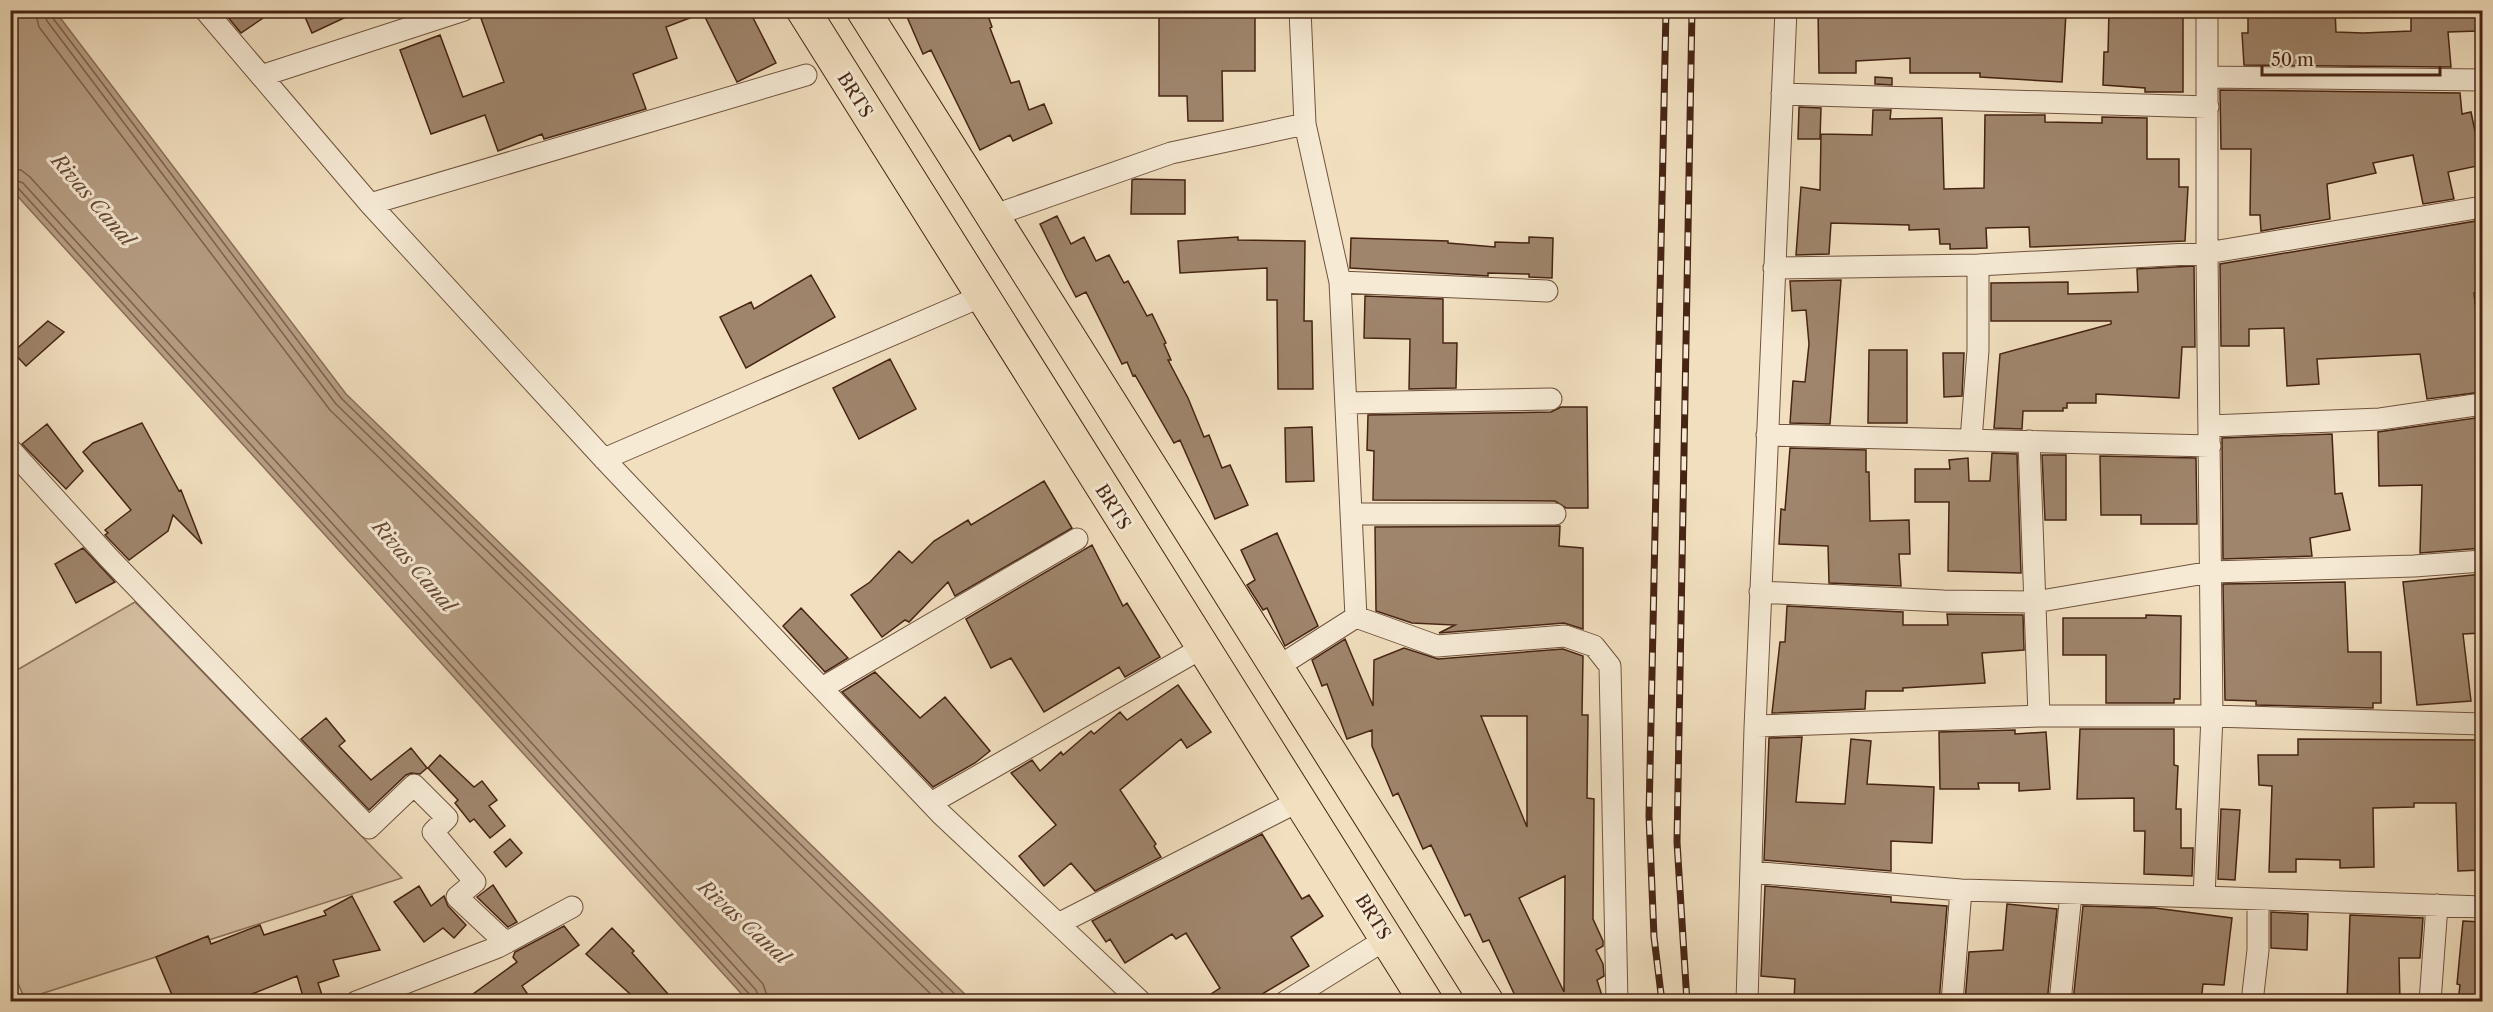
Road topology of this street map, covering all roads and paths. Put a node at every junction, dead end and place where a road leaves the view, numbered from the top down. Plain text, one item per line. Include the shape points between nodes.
1 (204, 10) edge
2 (464, 10) edge
3 (803, 10) edge
4 (863, 10) edge
5 (1300, 10) edge
6 (1786, 10) edge
7 (2207, 10) edge
8 (261, 75) junction
9 (806, 75) dead end
10 (2208, 78) junction
11 (2482, 80) edge
12 (1782, 94) junction
13 (2208, 107) junction
14 (1305, 124) junction
15 (370, 204) junction
16 (2482, 207) edge
17 (992, 216) junction
18 (2207, 253) junction
19 (1978, 265) junction
20 (1774, 268) junction
21 (1340, 282) junction
22 (1547, 291) dead end
23 (982, 296) junction
24 (1551, 399) dead end
25 (1346, 403) junction
26 (2482, 404) edge
27 (1767, 435) junction
28 (2210, 436) junction
29 (1971, 440) junction
30 (2030, 441) junction
31 (10, 449) edge
32 (604, 459) junction
33 (1351, 514) junction
34 (1555, 514) dead end
35 (1077, 539) dead end
36 (2482, 561) edge
37 (2211, 572) junction
38 (1760, 592) junction
39 (2035, 602) junction
40 (1356, 616) junction
41 (1202, 648) junction
42 (1276, 668) junction
43 (822, 688) junction
44 (2039, 716) junction
45 (2212, 716) junction
46 (2482, 724) edge
47 (1757, 726) junction
48 (1299, 801) junction
49 (931, 803) junction
50 (1751, 872) junction
51 (1961, 890) junction
52 (2071, 894) junction
53 (2204, 897) junction
54 (2258, 900) junction
55 (2437, 905) junction
56 (572, 907) dead end
57 (2482, 907) edge
58 (1058, 924) junction
59 (1386, 939) junction
60 (507, 943) junction
61 (357, 1002) edge
62 (1141, 1002) edge
63 (1286, 1002) edge
64 (1426, 1002) edge
65 (1486, 1002) edge
66 (1617, 1002) edge
67 (1747, 1002) edge
68 (1952, 1002) edge
69 (2060, 1002) edge
70 (2252, 1002) edge
71 (2430, 1002) edge

1 - 8 street
2 - 8 street
3 - 23 main road, BRTS
4 - 17 main road
5 - 14 street
6 - 12 street
7 - 10 street
8 - 15 street
9 - 15 street
10 - 11 street
10 - 13 street
12 - 13 street
12 - 20 street
13 - 18 street
14 - 17 street via 1172,153
14 - 21 street
15 - 32 street
16 - 18 street
17 - 42 main road
18 - 19 street
18 - 28 street
19 - 20 street
19 - 29 street via 1978,350
20 - 27 street
21 - 22 street
21 - 25 street
23 - 32 street
23 - 41 main road, BRTS
24 - 25 street
25 - 33 street
26 - 28 street
27 - 29 street
27 - 38 street
28 - 30 street
28 - 37 street
29 - 30 street
30 - 39 street
31 - 60 street via 109,558 369,828 414,785 447,818 433,832 475,882 457,897
32 - 43 street
33 - 34 street
33 - 40 street
35 - 43 street
36 - 37 street
37 - 39 street
37 - 45 street
38 - 39 street
38 - 47 street
39 - 44 street
40 - 42 street
40 - 66 street via 1437,646 1564,636 1594,646 1610,666
41 - 48 main road, BRTS
41 - 49 street
42 - 65 main road
43 - 49 street
44 - 45 street
44 - 47 street
45 - 46 street
45 - 53 street
47 - 50 street
48 - 58 street
48 - 59 main road, BRTS
49 - 58 street
50 - 51 street
50 - 67 street
51 - 52 street
51 - 68 street
52 - 53 street
52 - 69 street
53 - 54 street
54 - 55 street
54 - 70 street
55 - 57 street
55 - 71 street
56 - 60 street
58 - 62 street
59 - 63 street
59 - 64 main road, BRTS
60 - 61 street

